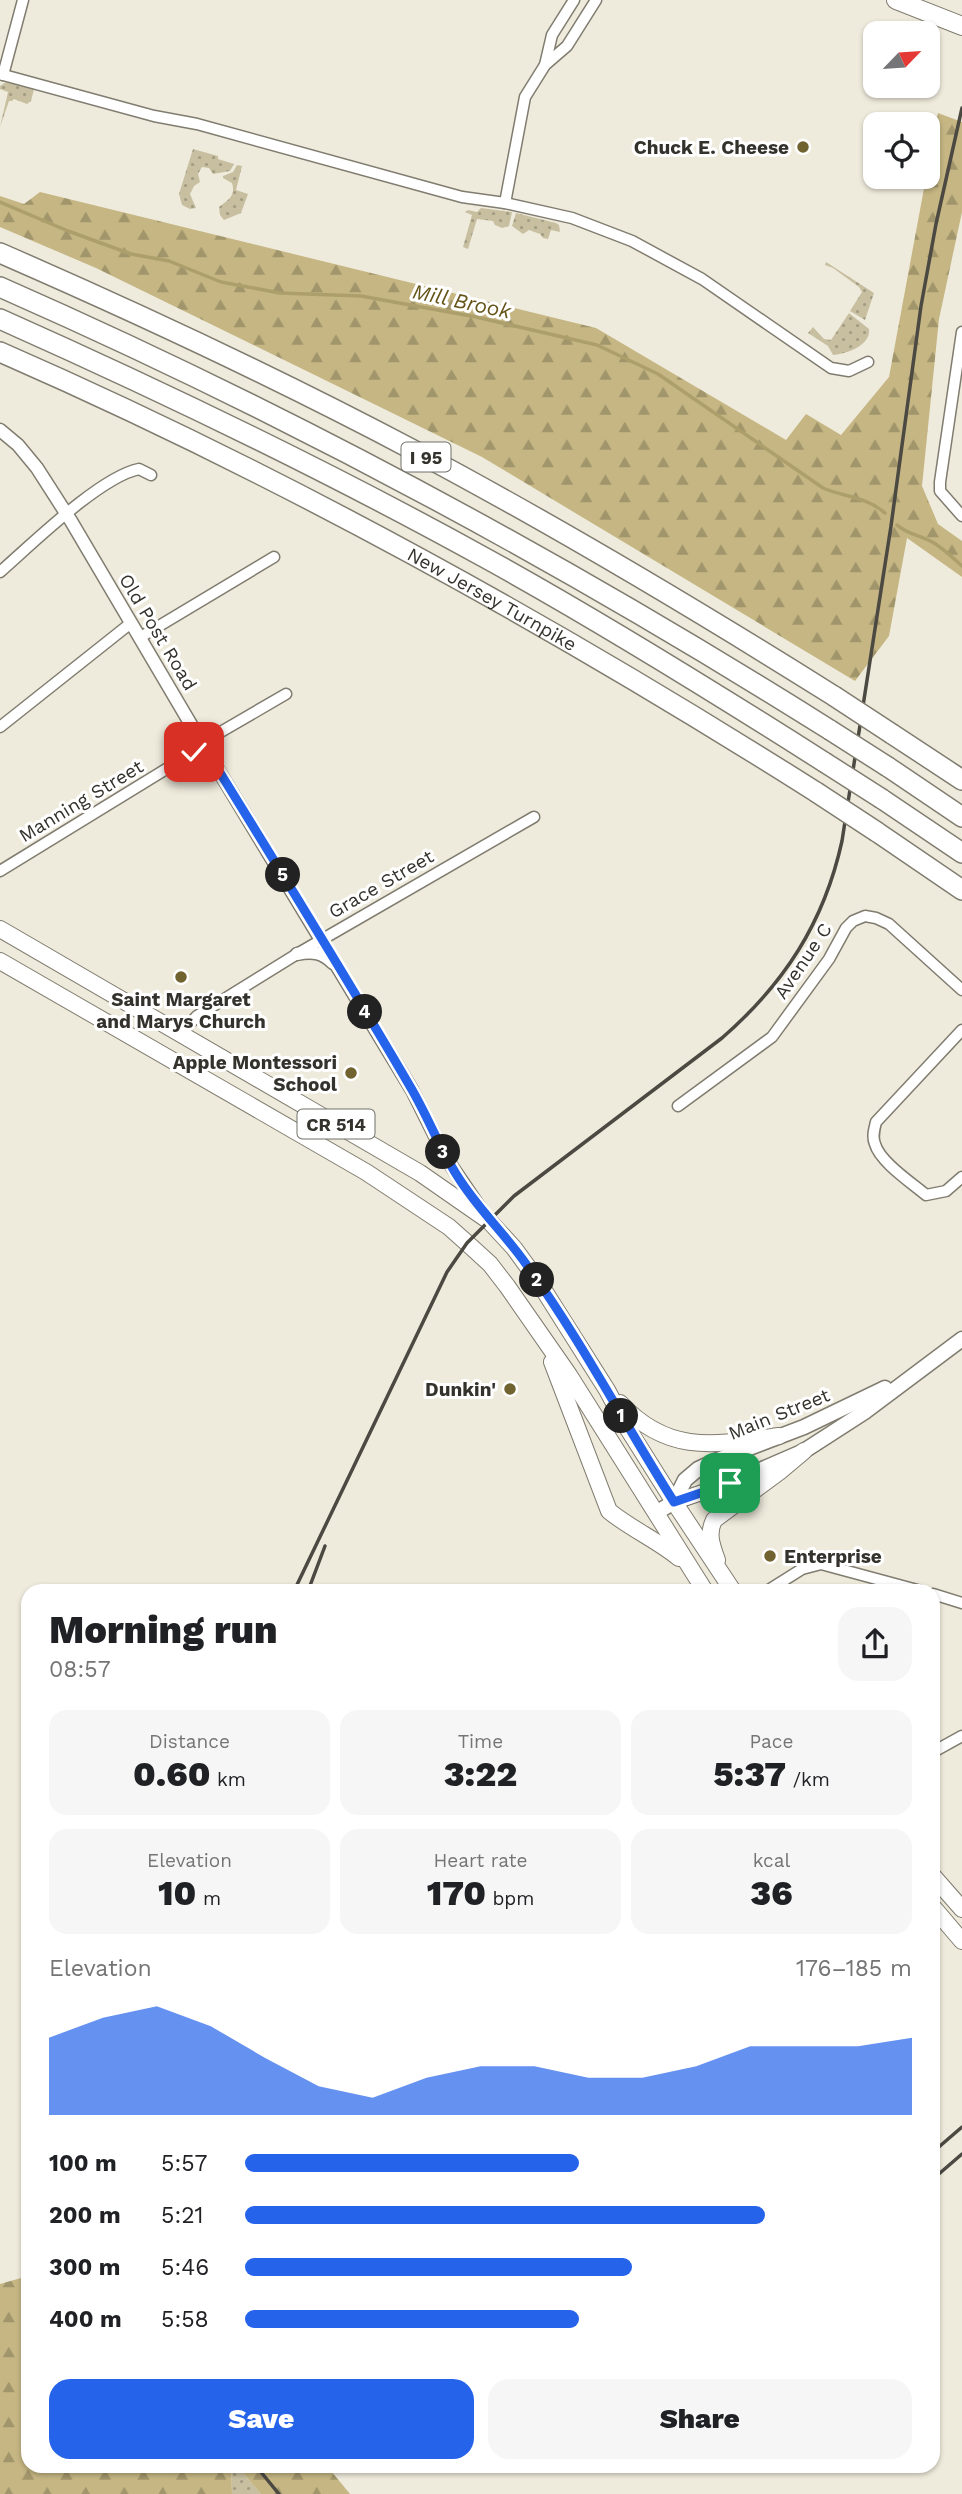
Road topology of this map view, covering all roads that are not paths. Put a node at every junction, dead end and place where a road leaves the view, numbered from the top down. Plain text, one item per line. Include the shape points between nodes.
1 (23, 0) edge
2 (574, 0) edge
3 (596, 0) edge
4 (897, 0) edge
5 (962, 26) edge
6 (545, 65) junction
7 (2, 74) edge
8 (505, 203) junction
9 (0, 253) edge
10 (0, 286) edge
11 (0, 320) edge
12 (961, 340) edge
13 (0, 352) edge
14 (868, 362) dead end
15 (0, 430) edge
16 (151, 475) dead end
17 (66, 514) junction
18 (962, 516) edge
19 (274, 557) dead end
20 (0, 572) edge
21 (131, 623) junction
22 (139, 638) junction
23 (286, 694) dead end
24 (0, 727) edge
25 (203, 745) junction
26 (962, 780) edge
27 (534, 817) dead end
28 (962, 817) edge
29 (962, 853) edge
30 (0, 871) edge
31 (962, 890) edge
32 (0, 929) edge
33 (322, 939) junction
34 (297, 954) junction
35 (0, 961) edge
36 (341, 971) junction
37 (962, 990) edge
38 (962, 1030) edge
39 (180, 1034) junction
40 (192, 1072) junction
41 (678, 1106) dead end
42 (962, 1177) edge
43 (489, 1221) junction
44 (538, 1331) junction
45 (962, 1339) edge
46 (912, 1376) junction
47 (607, 1390) junction
48 (779, 1436) junction
49 (804, 1451) junction
50 (674, 1502) junction
51 (656, 1513) junction
52 (625, 1524) junction
53 (719, 1566) junction
54 (691, 1569) junction
55 (701, 1584) edge
56 (729, 1584) edge
57 (778, 1584) edge
58 (896, 1584) edge
59 (940, 1596) edge
60 (962, 1603) edge
61 (962, 1736) edge
62 (940, 1748) edge
63 (940, 1884) edge
64 (962, 1909) edge
65 (940, 1915) edge
66 (962, 1941) edge

1 - 7 street
2 - 6 street via 552,35
3 - 6 street via 567,46
4 - 5 highway
6 - 8 street via 525,97
7 - 8 street via 462,197
8 - 14 street via 562,214 632,241 702,279 831,368 849,371
9 - 26 highway, I 95, bridge via 201,344 414,451 628,570
10 - 28 highway, I 95, bridge via 189,373 401,479 621,601
11 - 29 highway, New Jersey Turnpike, bridge via 222,421 466,548 597,622
12 - 18 street via 940,491
13 - 31 highway, New Jersey Turnpike, bridge via 371,530 582,648 816,792
15 - 17 street, Old Post Road via 37,468
16 - 17 street via 139,469 127,471
17 - 20 street
17 - 21 street, Old Post Road
19 - 22 street
21 - 22 street, Old Post Road
21 - 24 street
22 - 25 street, Old Post Road
23 - 25 street, Manning Street
25 - 30 street, Manning Street
25 - 33 street, Old Post Road
27 - 33 street, Grace Street
32 - 39 main road, CR 514
33 - 34 street, Grace Street
33 - 36 street, Old Post Road
34 - 36 street via 323,955
34 - 39 street, Grace Street via 197,1016
35 - 40 main road, CR 514
36 - 43 street, Old Post Road via 412,1090 446,1158
37 - 41 street, Avenue C via 889,924 865,916 846,928 772,1037
38 - 42 street via 876,1122 874,1133 881,1156 926,1195 947,1191
39 - 40 main road
39 - 43 main road, CR 514 via 420,1173
40 - 44 main road, CR 514 via 366,1172 449,1227 490,1265
43 - 47 main road, CR 514 via 526,1263
44 - 51 main road, CR 514
44 - 52 main road via 609,1511
45 - 46 main road, Main Street
46 - 48 main road, Main Street
46 - 49 main road, Main Street
47 - 48 main road via 645,1426 679,1442 723,1444
47 - 50 main road, CR 514
48 - 50 main road, Main Street via 698,1469 685,1480
49 - 50 main road, Main Street
49 - 53 main road via 714,1520 711,1542
50 - 51 main road, Main Street
50 - 53 main road, CR 514
51 - 52 main road
51 - 54 main road, CR 514
52 - 54 main road via 654,1539
53 - 56 main road, CR 514
54 - 55 main road, CR 514
57 - 58 street via 802,1569 821,1564
59 - 60 street
61 - 62 street
63 - 64 main road
65 - 66 main road

